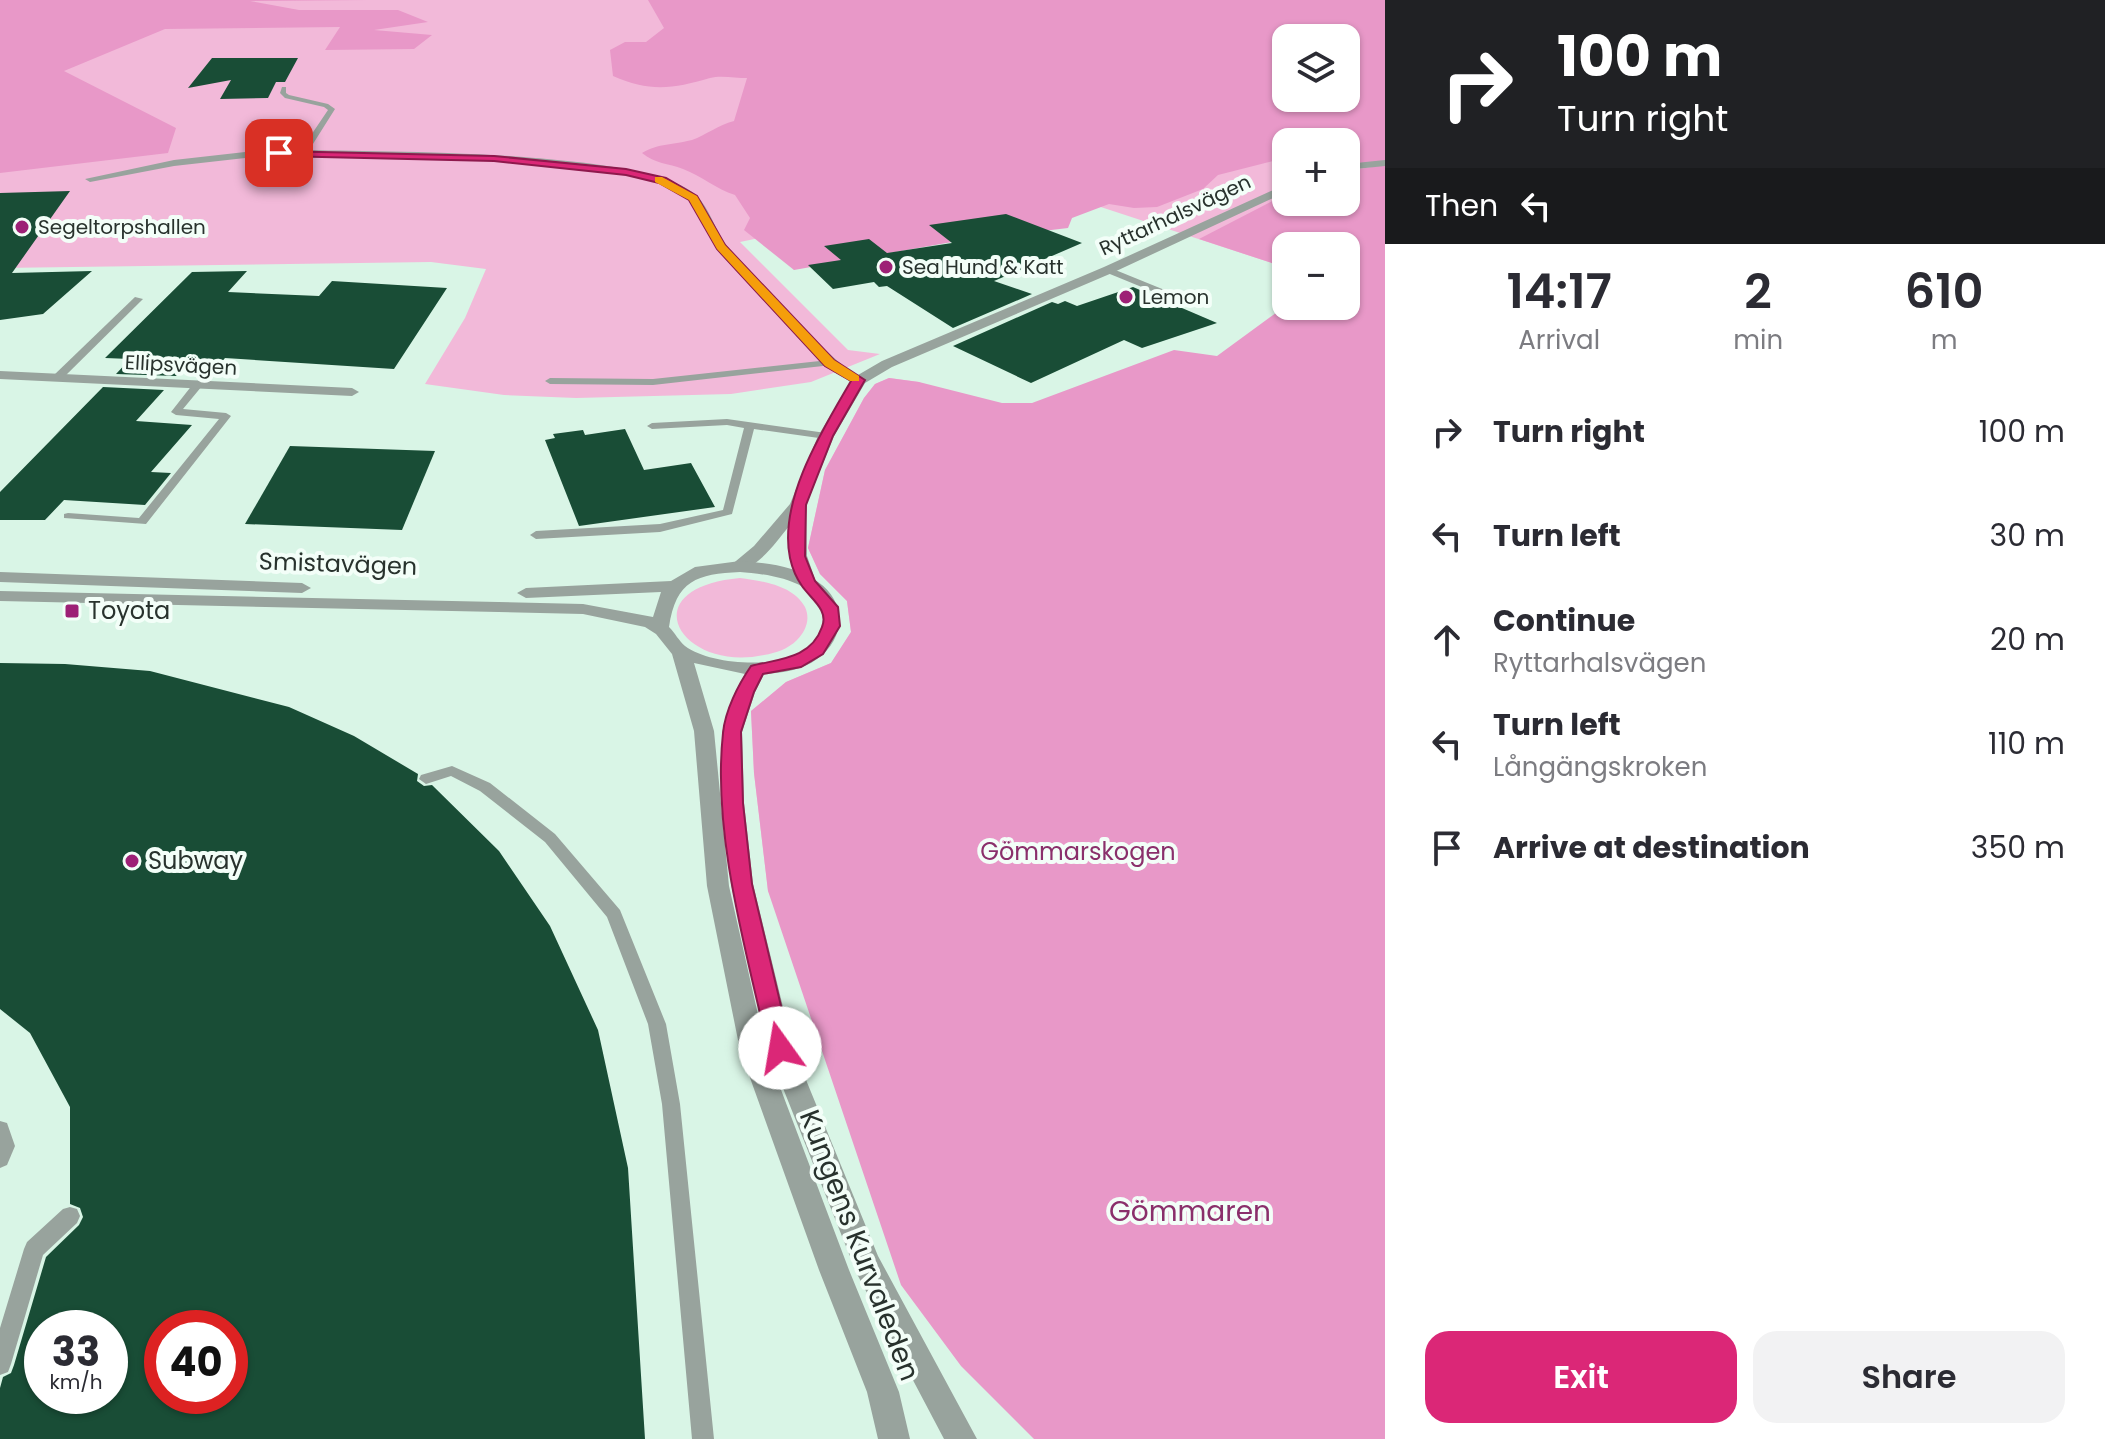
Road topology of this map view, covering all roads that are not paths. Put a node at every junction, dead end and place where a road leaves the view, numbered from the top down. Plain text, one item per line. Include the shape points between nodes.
1 (284, 88) dead end
2 (303, 153) junction
3 (1385, 163) edge
4 (1360, 166) edge
5 (90, 179) dead end
6 (1272, 194) edge
7 (1108, 270) junction
8 (1174, 297) dead end
9 (138, 299) dead end
10 (829, 363) junction
11 (3, 378) edge
12 (57, 378) junction
13 (859, 380) junction
14 (550, 381) dead end
15 (197, 386) junction
16 (352, 392) dead end
17 (750, 425) junction
18 (652, 426) dead end
19 (826, 436) junction
20 (798, 505) junction
21 (68, 516) dead end
22 (536, 535) dead end
23 (739, 566) junction
24 (0, 577) edge
25 (807, 582) junction
26 (674, 586) junction
27 (0, 596) edge
28 (660, 628) junction
29 (681, 652) junction
30 (757, 670) junction
31 (426, 779) dead end
32 (0, 1129) edge
33 (0, 1159) edge
34 (70, 1216) dead end
35 (0, 1364) edge
36 (703, 1439) edge
37 (894, 1439) edge
38 (961, 1439) edge

1 - 2 lane via 287,97 332,109
2 - 5 street via 174,163
2 - 10 street via 494,158 663,180 693,198 721,247
3 - 4 street
6 - 7 street, Ryttarhalsvägen
7 - 8 lane
7 - 13 street, Ryttarhalsvägen
9 - 12 lane
10 - 13 street
10 - 14 lane via 653,382
11 - 12 street, Ellipsvägen
12 - 15 street, Ellipsvägen
13 - 19 street
15 - 16 street, Ellipsvägen
15 - 21 lane via 176,412 226,416 142,522
17 - 18 lane
17 - 19 lane
17 - 22 lane via 728,512 660,528
19 - 20 street
20 - 23 street
20 - 25 street via 798,556
23 - 25 street
23 - 26 street via 685,578
24 - 26 street, Smistavägen via 539,594
25 - 30 street via 830,607 832,626 817,650 794,663
26 - 28 street via 663,606
27 - 28 street, Smistavägen via 536,606 629,617
28 - 29 street
29 - 30 street
29 - 37 street, Kungens Kurvaleden via 704,731 718,886 753,1050 883,1392
30 - 38 street, Kungens Kurvaleden via 732,732 733,803 742,884 780,1048 867,1264
31 - 36 lane via 452,771 485,787 550,838 614,914 657,1024 671,1104
32 - 33 lane via 5,1146
34 - 35 lane via 34,1249

